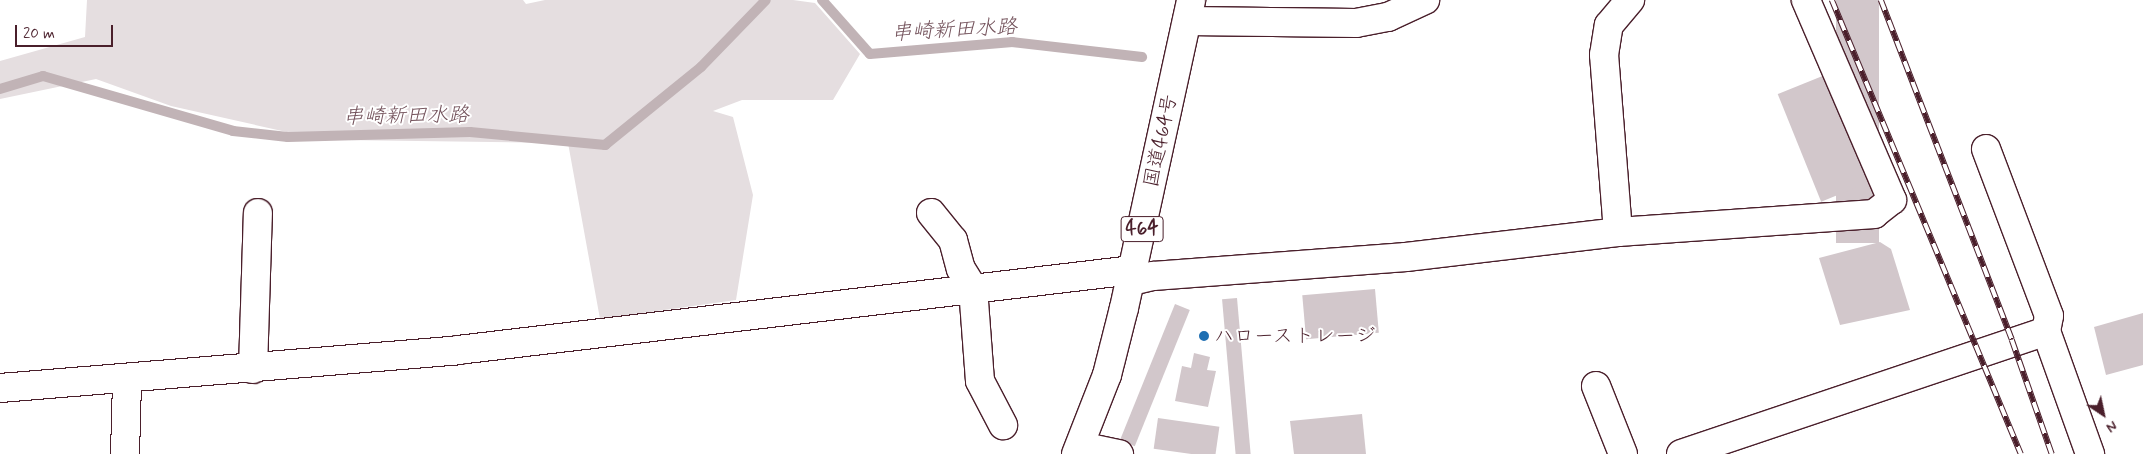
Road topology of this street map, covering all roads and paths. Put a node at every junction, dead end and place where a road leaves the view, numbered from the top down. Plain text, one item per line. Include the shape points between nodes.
1 (1425, 0) edge
2 (1630, 0) edge
3 (1806, 0) edge
4 (1189, 10) edge
5 (1986, 149) dead end
6 (258, 213) dead end
7 (931, 213) dead end
8 (1618, 232) junction
9 (1132, 276) junction
10 (973, 288) junction
11 (2046, 331) junction
12 (253, 369) junction
13 (127, 380) junction
14 (1596, 386) dead end
15 (0, 388) edge
16 (1002, 425) dead end
17 (1078, 450) edge
18 (125, 454) edge
19 (1119, 454) edge
20 (1623, 454) edge
21 (1681, 454) edge
22 (2090, 454) edge

1 - 4 main road via 1388,17 1356,23
2 - 8 main road via 1610,25 1604,55
3 - 8 main road via 1896,209 1874,214
4 - 9 main road, 国道464号 / 464
5 - 11 main road via 2049,316
6 - 12 main road
7 - 10 main road via 953,240 961,269
8 - 9 main road via 1406,257
9 - 10 main road
9 - 17 main road, 国道464号 / 464 via 1107,376
10 - 12 main road via 458,350
10 - 16 main road via 980,381
11 - 21 main road
11 - 22 main road
12 - 13 main road
13 - 15 main road
13 - 18 main road
14 - 20 main road
17 - 19 main road

